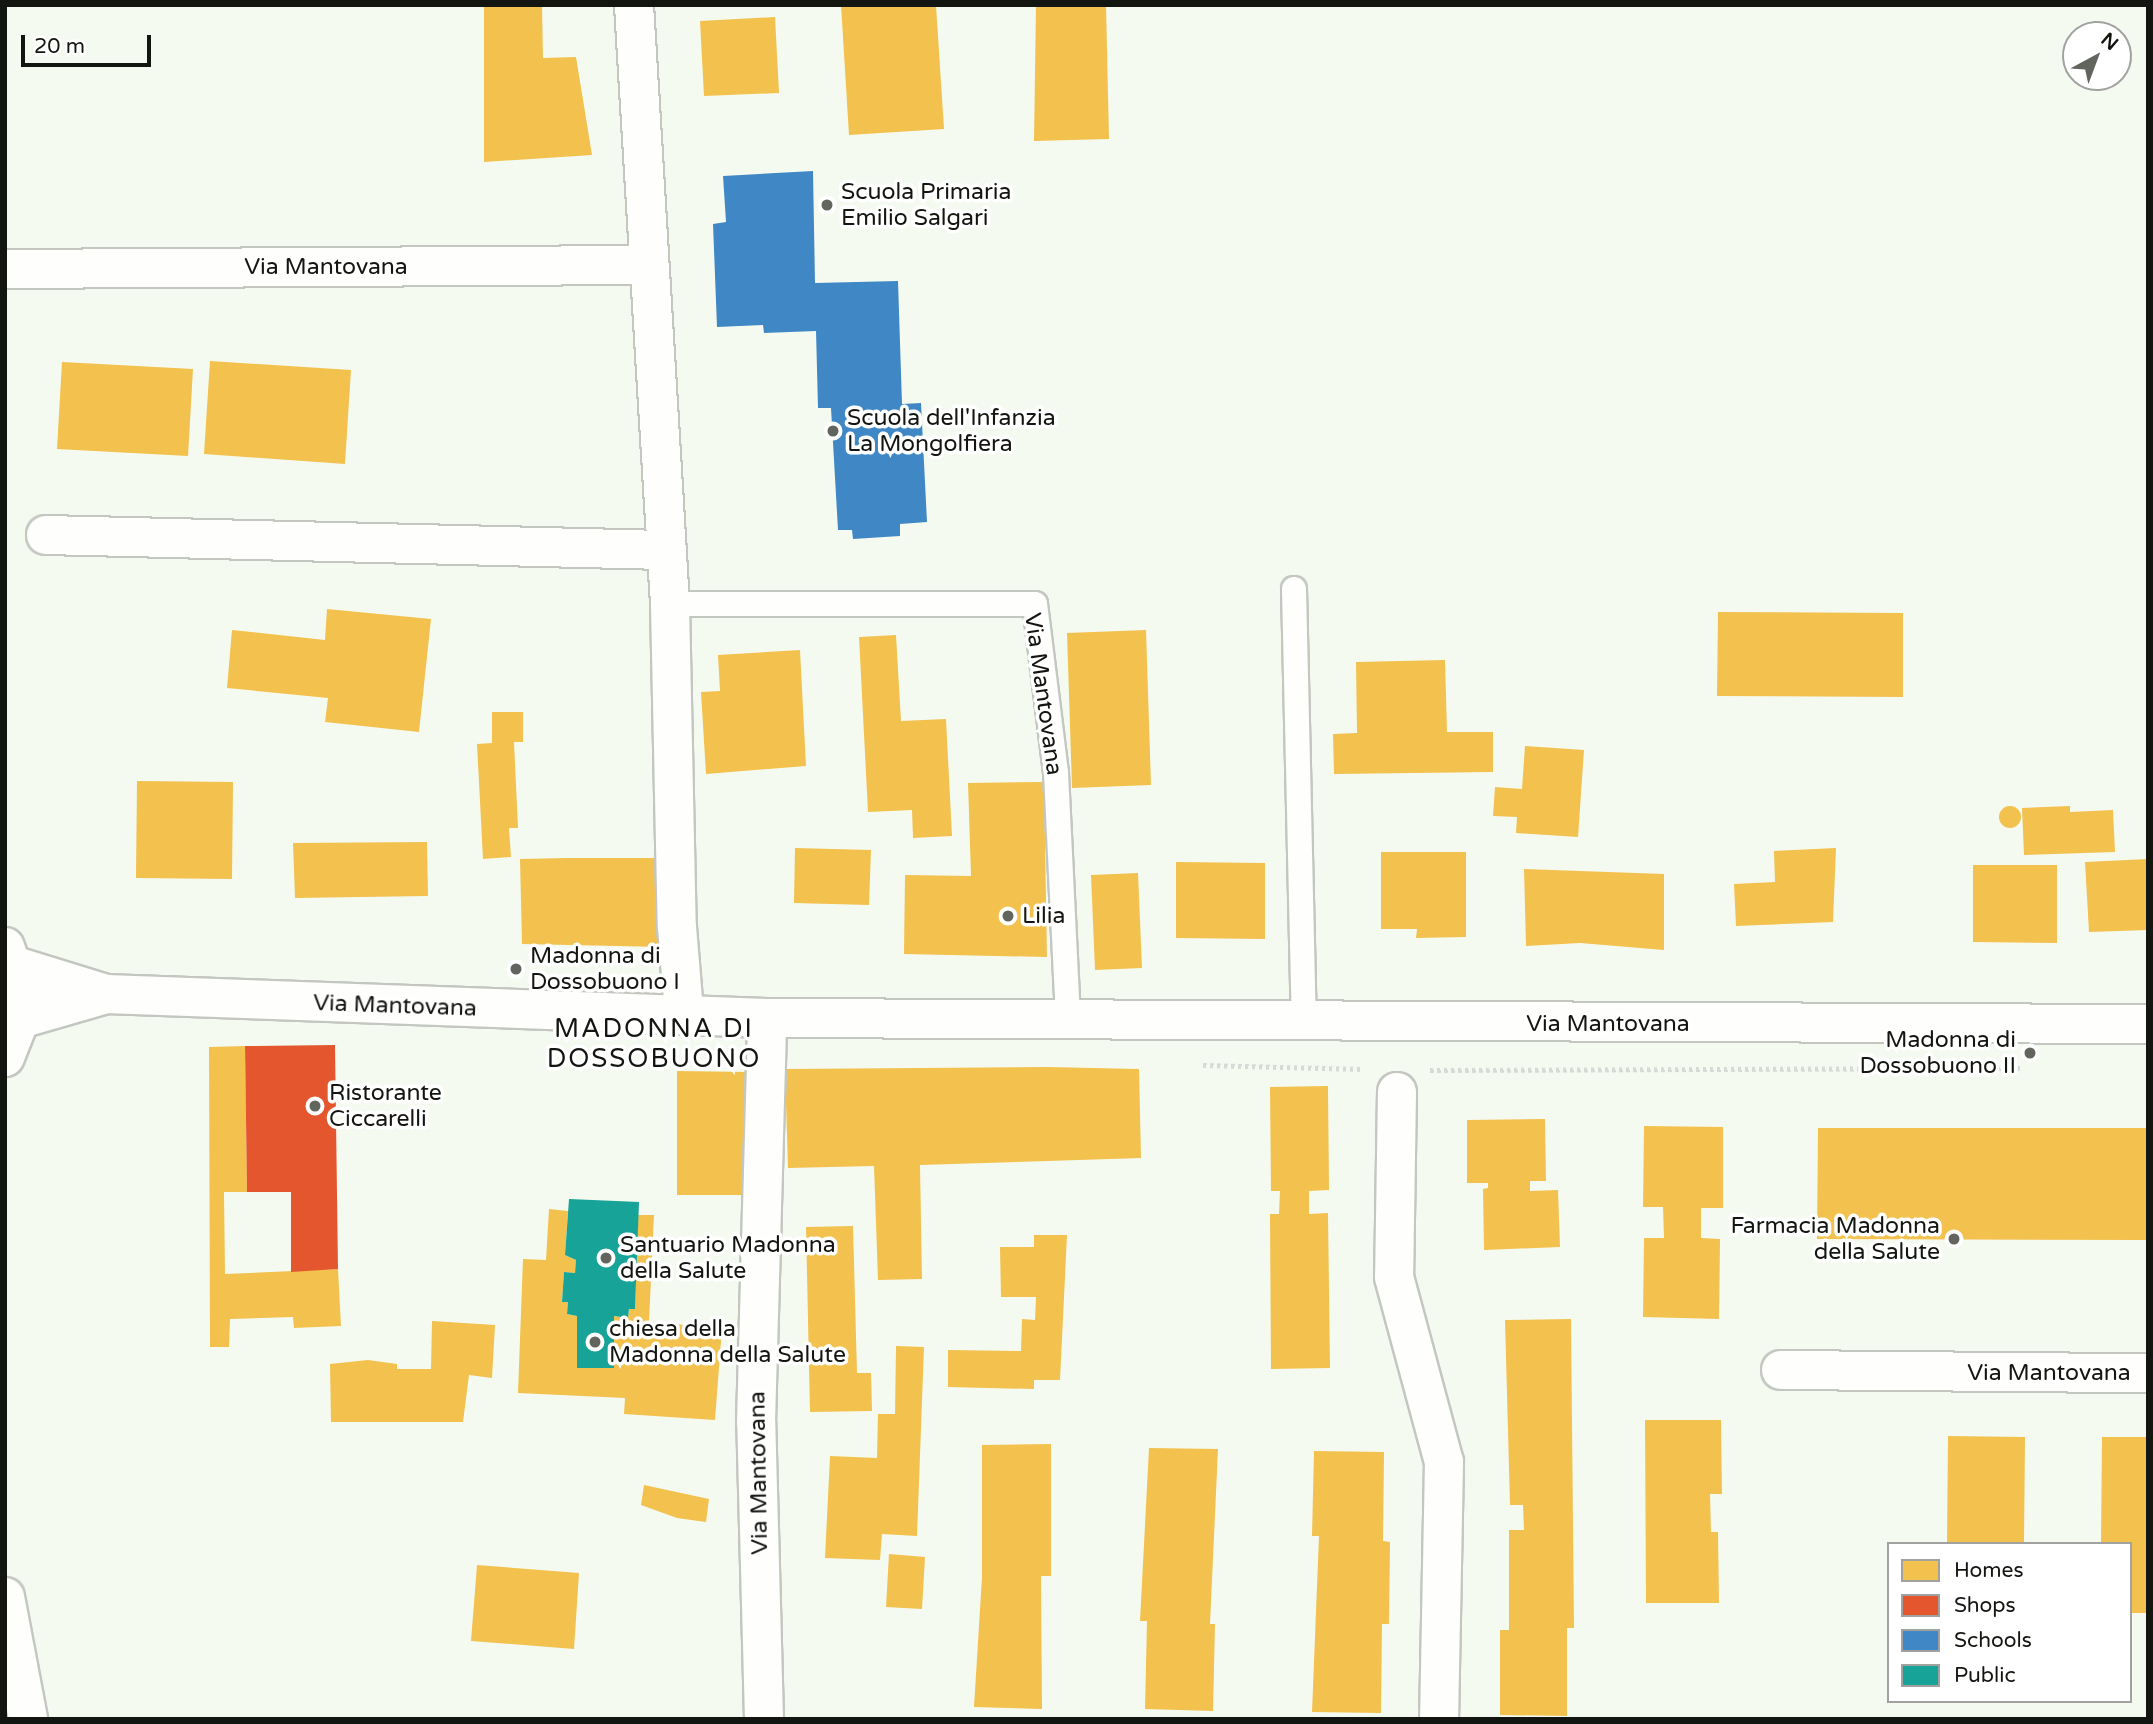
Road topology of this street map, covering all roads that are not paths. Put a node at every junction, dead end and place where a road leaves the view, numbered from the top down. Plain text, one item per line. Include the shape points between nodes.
1 (634, 5) edge
2 (646, 265) junction
3 (5, 269) edge
4 (46, 535) dead end
5 (666, 550) junction
6 (1294, 589) dead end
7 (670, 604) junction
8 (10, 957) edge
9 (106, 995) junction
10 (684, 1013) junction
11 (767, 1018) junction
12 (1068, 1018) junction
13 (20, 1019) junction
14 (1304, 1024) junction
15 (2148, 1024) edge
16 (5, 1058) edge
17 (1398, 1077) road end
18 (1781, 1370) dead end
19 (2148, 1373) edge
20 (5, 1597) edge
21 (28, 1719) edge
22 (764, 1719) edge
23 (1439, 1719) edge

1 - 2 main road
2 - 3 main road, Via Mantovana
2 - 5 main road
4 - 5 main road
5 - 7 main road
6 - 14 lane
7 - 10 main road via 677,927
7 - 12 lane, Via Mantovana via 1035,604 1056,773
8 - 9 main road, Via Mantovana
8 - 13 main road, Via Mantovana
9 - 10 main road, Via Mantovana
9 - 13 main road, Via Mantovana
10 - 11 main road, Via Mantovana
11 - 12 main road, Via Mantovana
11 - 22 main road, Via Mantovana via 756,1422
12 - 14 main road, Via Mantovana
13 - 16 main road, Via Mantovana
14 - 15 main road, Via Mantovana
17 - 23 main road via 1394,1277 1444,1462
18 - 19 main road, Via Mantovana
20 - 21 main road

